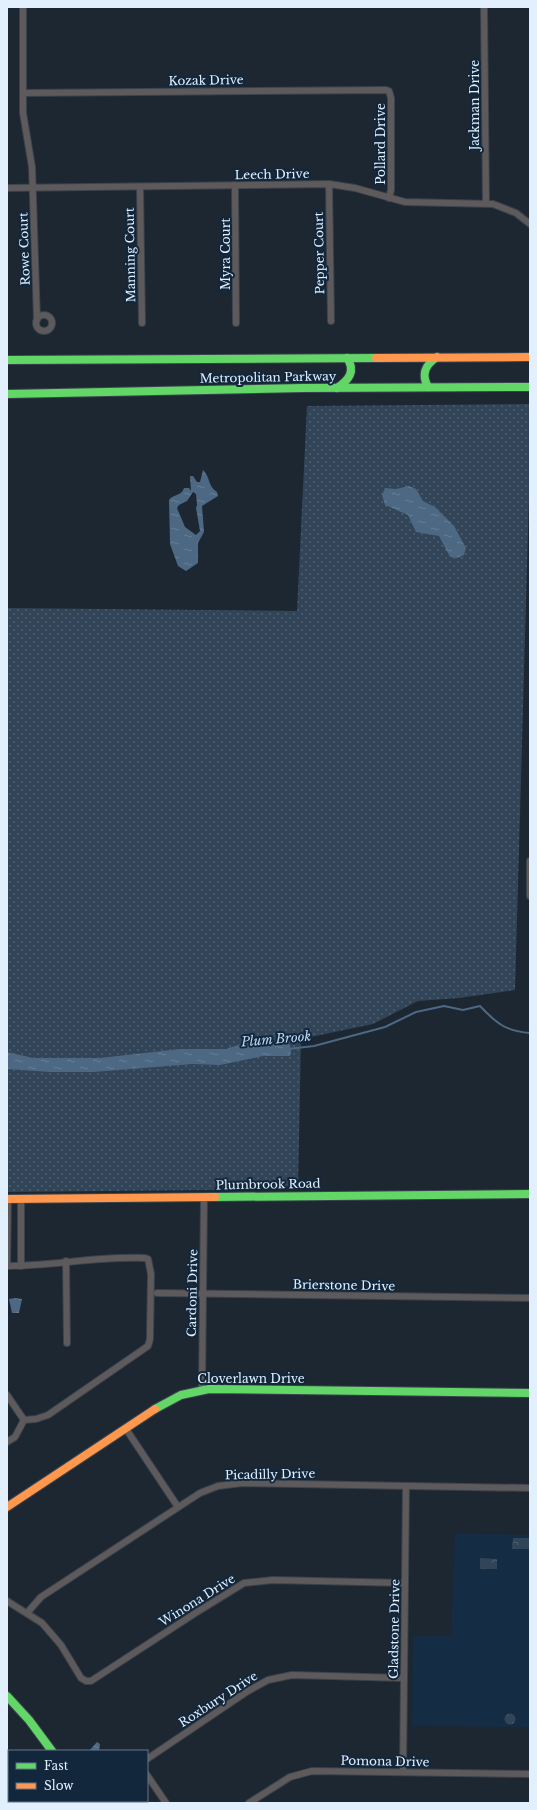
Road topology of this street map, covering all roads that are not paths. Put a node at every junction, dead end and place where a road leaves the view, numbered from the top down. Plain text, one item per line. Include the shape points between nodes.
1 (23, 7) edge
2 (484, 7) edge
3 (389, 91) joint
4 (23, 93) junction
5 (329, 184) junction
6 (235, 185) junction
7 (140, 187) junction
8 (7, 188) edge
9 (33, 188) junction
10 (389, 198) junction
11 (486, 203) junction
12 (530, 224) edge
13 (38, 309) junction
14 (46, 315) junction
15 (37, 320) junction
16 (330, 321) dead end
17 (142, 323) dead end
18 (236, 323) dead end
19 (436, 357) junction
20 (530, 357) edge
21 (347, 358) junction
22 (7, 360) edge
23 (428, 387) junction
24 (530, 387) edge
25 (337, 388) junction
26 (7, 394) edge
27 (530, 862) edge
28 (530, 896) edge
29 (530, 1194) edge
30 (204, 1197) junction
31 (7, 1199) edge
32 (21, 1199) junction
33 (66, 1261) junction
34 (7, 1266) edge
35 (21, 1266) junction
36 (157, 1293) dead end
37 (203, 1295) junction
38 (530, 1298) edge
39 (67, 1343) dead end
40 (202, 1389) junction
41 (530, 1393) edge
42 (7, 1395) edge
43 (24, 1420) junction
44 (126, 1429) junction
45 (7, 1442) edge
46 (406, 1486) junction
47 (530, 1488) edge
48 (7, 1507) edge
49 (178, 1507) junction
50 (405, 1583) junction
51 (7, 1601) edge
52 (27, 1613) junction
53 (404, 1678) junction
54 (7, 1696) edge
55 (51, 1750) edge
56 (148, 1758) edge
57 (403, 1772) junction
58 (530, 1774) edge
59 (148, 1776) edge
60 (166, 1803) edge
61 (249, 1803) edge

1 - 4 street, Rowe Court
2 - 11 street, Jackman Drive
3 - 4 street, Kozak Drive
3 - 10 street, Pollard Drive
4 - 9 street, Rowe Court via 24,126 32,167
5 - 6 street, Leech Drive
5 - 10 street, Leech Drive via 355,188
5 - 16 street, Pepper Court
6 - 7 street, Leech Drive
6 - 18 street, Myra Court
7 - 9 street, Leech Drive
7 - 17 street, Manning Court
8 - 9 street, Leech Drive
9 - 13 street, Rowe Court
10 - 11 street, Leech Drive via 413,203
11 - 12 street, Leech Drive via 504,207
13 - 14 street
13 - 15 street, Rowe Court
14 - 15 street
14 - 15 street via 52,323 47,331 39,330
19 - 20 street, Metropolitan Parkway
19 - 21 street, Metropolitan Parkway
19 - 23 street via 424,370
21 - 22 street, Metropolitan Parkway
21 - 25 street via 352,367 350,376
23 - 24 street, Metropolitan Parkway
23 - 25 street, Metropolitan Parkway
25 - 26 street, Metropolitan Parkway
27 - 28 street
29 - 30 street, Plumbrook Road
30 - 32 street, Plumbrook Road
30 - 37 street, Cardoni Drive
31 - 32 street, Plumbrook Road
31 - 34 street
32 - 35 street
33 - 35 street
33 - 39 street
33 - 43 street via 100,1258 148,1259 151,1274 150,1343 48,1415
34 - 35 street
36 - 37 street, Brierstone Drive
37 - 38 street, Brierstone Drive
37 - 40 street, Cardoni Drive
40 - 41 street, Cloverlawn Drive
40 - 44 street, Cloverlawn Drive via 177,1396
42 - 43 street
43 - 45 street via 15,1437
44 - 48 street, Cloverlawn Drive
44 - 49 street
46 - 47 street, Picadilly Drive
46 - 49 street, Picadilly Drive via 242,1483 207,1489
46 - 50 street, Gladstone Drive
49 - 52 street, Picadilly Drive via 41,1597
50 - 52 street, Winona Drive via 273,1580 244,1583 91,1681 81,1678 50,1632
50 - 53 street, Gladstone Drive
51 - 52 street
53 - 56 street, Roxbury Drive via 292,1675 268,1680
53 - 57 street, Gladstone Drive
54 - 55 street
57 - 58 street, Pomona Drive
57 - 61 street, Pomona Drive via 312,1771 298,1774
59 - 60 street

